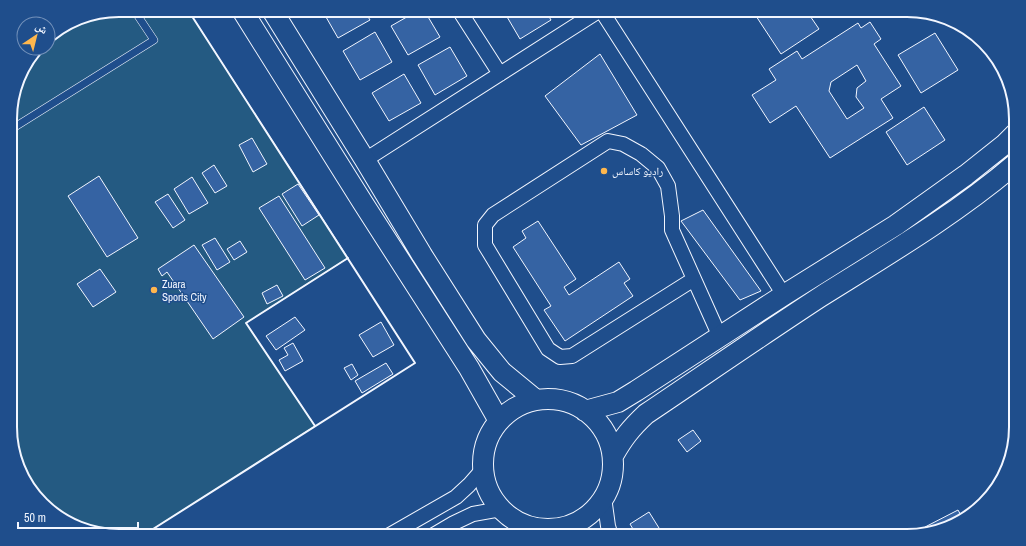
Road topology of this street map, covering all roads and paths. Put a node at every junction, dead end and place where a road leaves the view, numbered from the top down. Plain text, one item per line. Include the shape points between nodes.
1 (139, 17) edge
2 (246, 17) edge
3 (276, 17) edge
4 (463, 17) edge
5 (590, 17) edge
6 (605, 17) edge
7 (500, 74) junction
8 (17, 126) edge
9 (1009, 140) edge
10 (365, 160) junction
11 (1009, 169) edge
12 (966, 175) junction
13 (978, 194) junction
14 (694, 279) junction
15 (784, 295) junction
16 (720, 337) junction
17 (536, 400) junction
18 (585, 411) junction
19 (499, 421) junction
20 (612, 456) junction
21 (483, 469) junction
22 (604, 497) junction
23 (501, 509) junction
24 (400, 529) edge
25 (444, 529) edge
26 (546, 529) edge
27 (571, 529) edge
28 (609, 529) edge

1 - 8 lane via 154,40
2 - 19 street via 469,368
3 - 10 street
4 - 7 street
5 - 7 street
6 - 15 street
7 - 10 street
9 - 12 street
10 - 17 street via 476,340 502,372
11 - 13 street
12 - 13 street
12 - 15 street via 896,225
13 - 20 street via 646,414 624,437
14 - 14 street via 672,230 668,186 658,168 623,144 608,141 493,215 485,225 484,244 548,349 560,357 572,356
14 - 16 street
15 - 16 street
16 - 18 street via 618,402
17 - 18 street via 562,400
17 - 19 street via 522,404
18 - 20 street via 598,423 608,438
19 - 21 street via 489,435 484,451
20 - 22 street via 612,477
21 - 23 street via 492,497
21 - 24 street via 456,496
22 - 27 street
22 - 28 street
23 - 25 street via 473,514
23 - 26 street via 518,522

